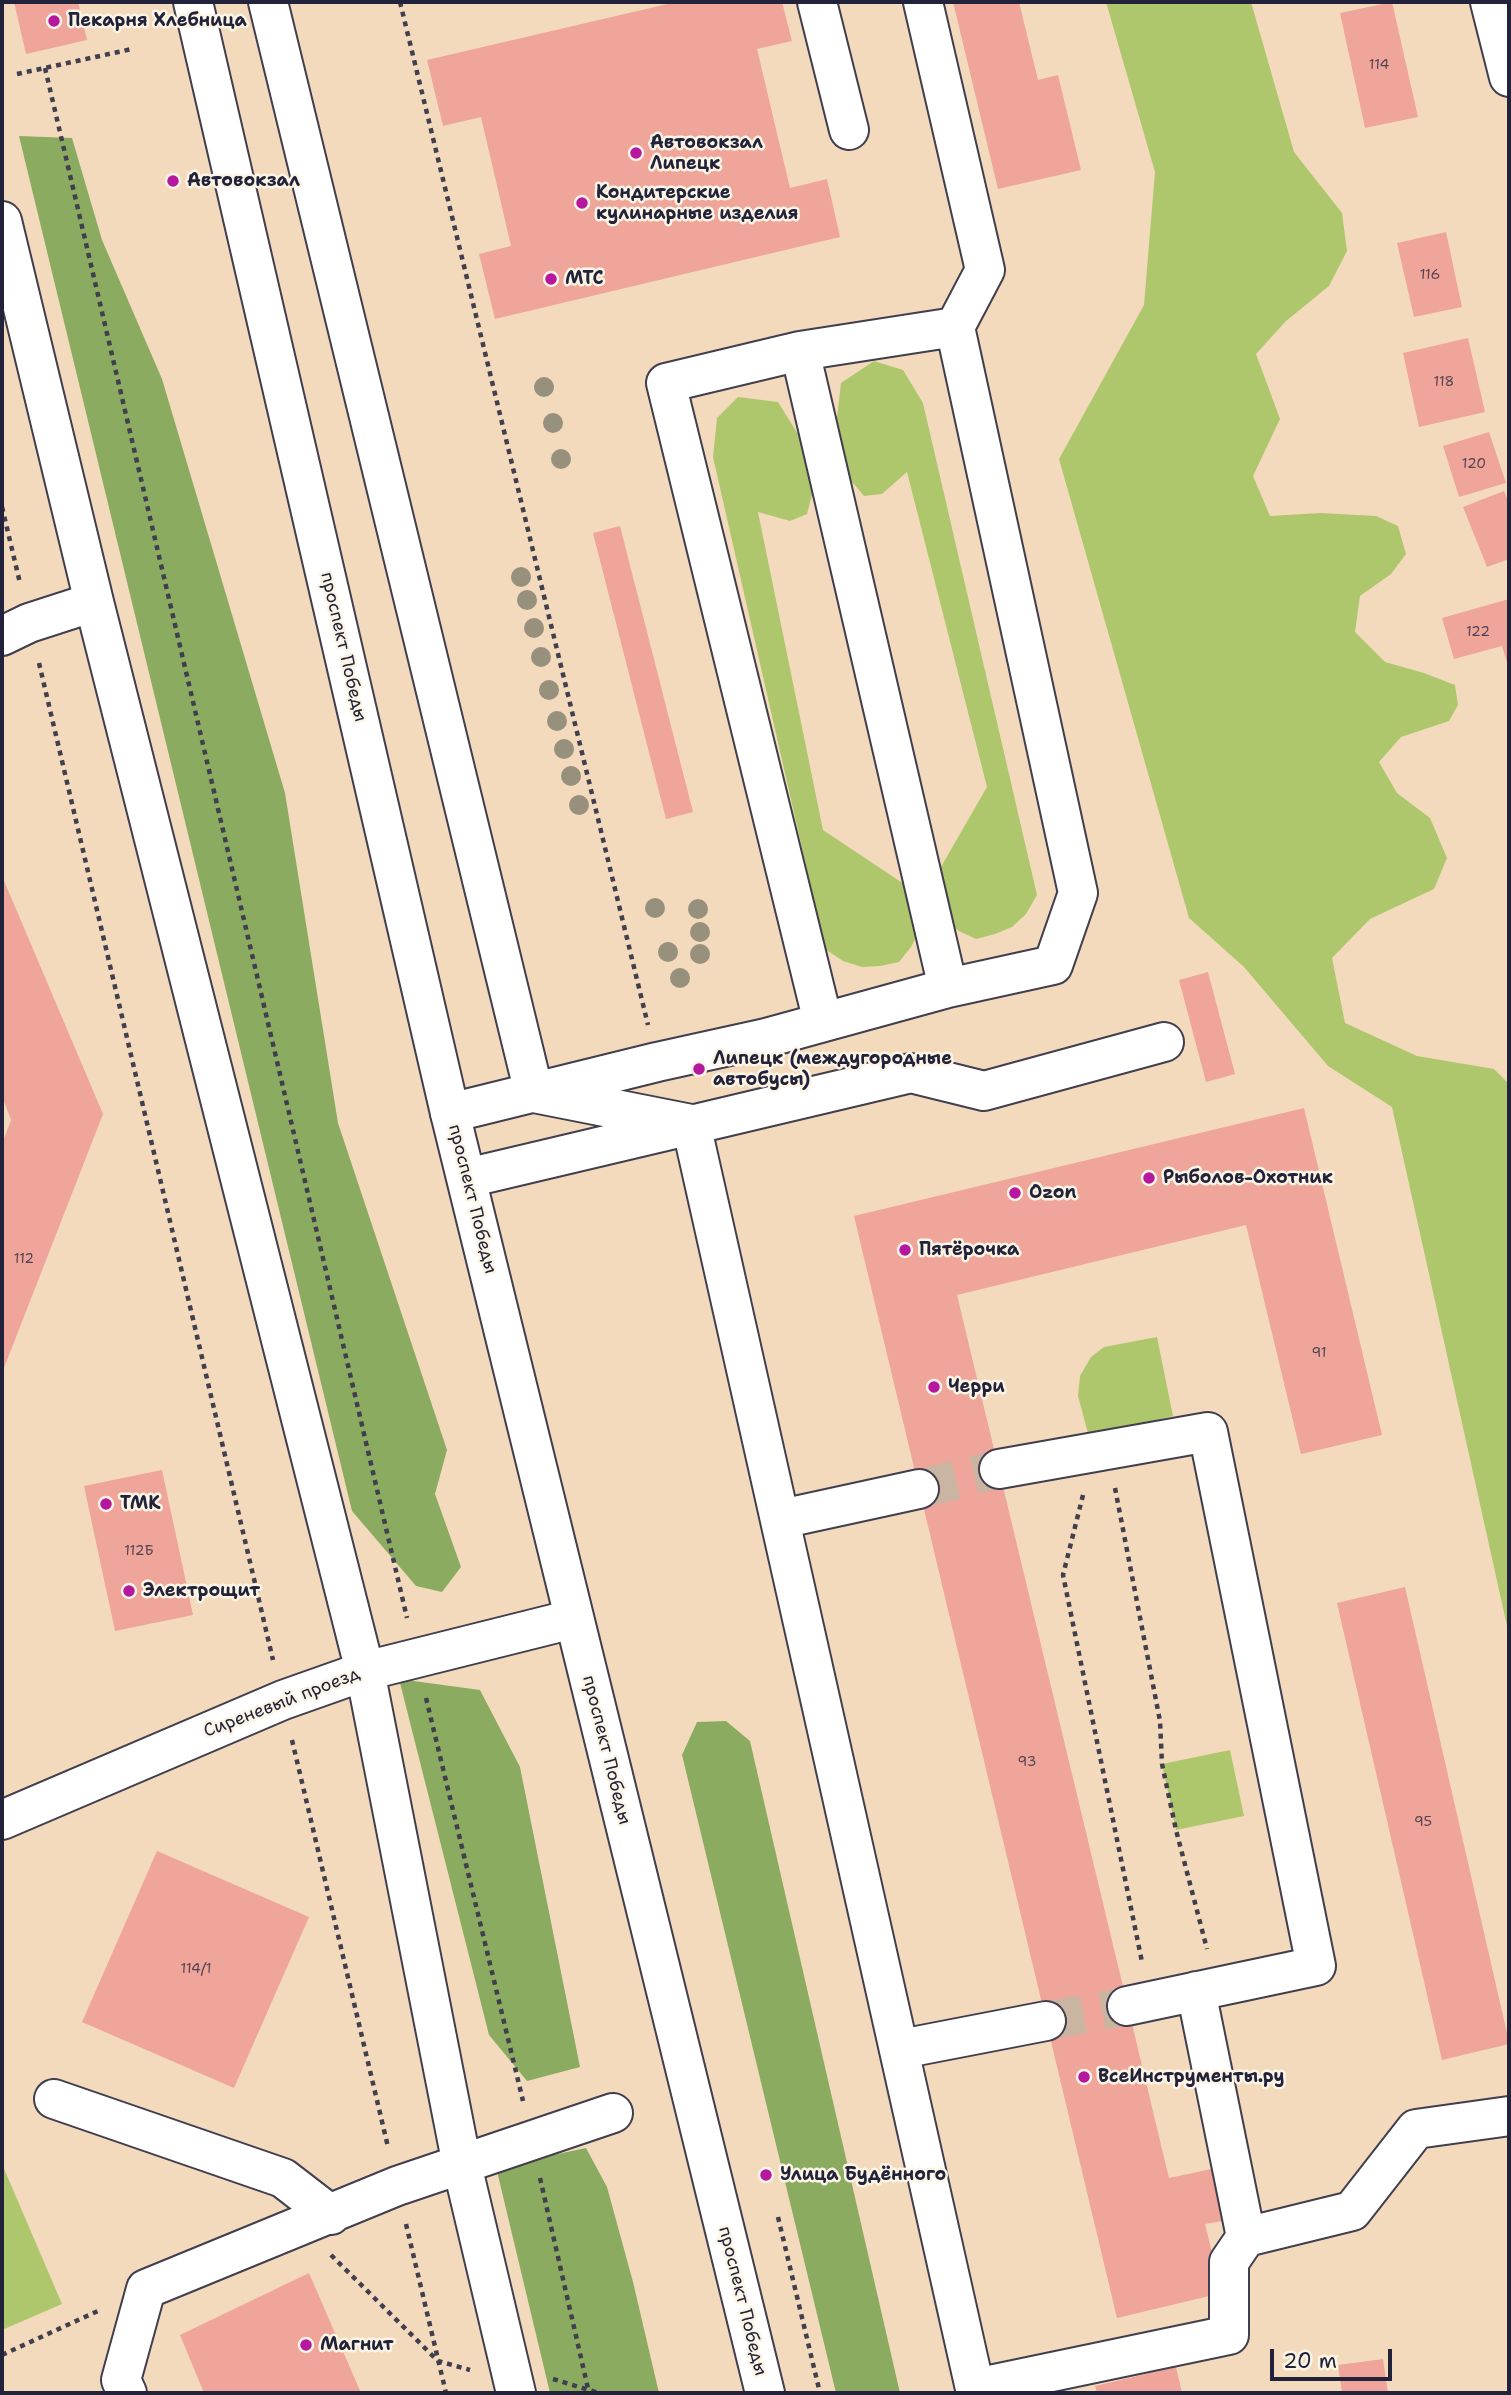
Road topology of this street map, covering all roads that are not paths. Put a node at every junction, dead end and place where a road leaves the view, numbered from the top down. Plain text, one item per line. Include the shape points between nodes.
1 (193, 2) edge
2 (817, 2) edge
3 (923, 2) edge
4 (1490, 2) edge
5 (270, 10) edge
6 (1509, 76) edge
7 (849, 130) dead end
8 (2, 221) edge
9 (955, 327) junction
10 (800, 351) junction
11 (94, 602) junction
12 (15, 630) edge
13 (948, 988) junction
14 (823, 1022) junction
15 (1164, 1042) dead end
16 (534, 1093) junction
17 (450, 1113) junction
18 (691, 1124) junction
19 (467, 1178) junction
20 (999, 1469) tunnel mouth
21 (919, 1489) tunnel mouth
22 (781, 1519) junction
23 (573, 1619) junction
24 (365, 1671) junction
25 (2, 1820) edge
26 (1206, 1989) junction
27 (1139, 2003) tunnel mouth
28 (1046, 2021) tunnel mouth
29 (901, 2049) junction
30 (54, 2099) dead end
31 (613, 2113) dead end
32 (1509, 2116) edge
33 (462, 2165) junction
34 (316, 2221) junction
35 (1246, 2237) junction
36 (515, 2388) edge
37 (113, 2389) edge
38 (976, 2391) edge
39 (765, 2393) edge

1 - 17 main road, проспект Победы
2 - 7 main road
3 - 9 main road via 985,270
4 - 6 main road
5 - 16 main road
8 - 11 main road
9 - 10 main road
9 - 13 main road via 1078,893 1053,965
10 - 13 main road
10 - 14 main road via 666,383
11 - 12 main road
11 - 24 main road
13 - 14 main road
14 - 16 main road
15 - 18 main road via 984,1091 911,1073
16 - 17 main road
16 - 18 main road
17 - 19 main road, проспект Победы
18 - 19 main road
18 - 22 main road
19 - 23 main road, проспект Победы
20 - 26 main road via 1208,1432 1316,1966
21 - 22 main road
22 - 29 main road
23 - 24 main road, Сиреневый проезд
23 - 39 main road, проспект Победы
24 - 25 main road, Сиреневый проезд via 283,1700
24 - 33 main road
26 - 27 main road
26 - 35 main road
28 - 29 main road
29 - 38 main road
30 - 34 main road via 283,2178
31 - 33 main road
32 - 35 main road via 1416,2129 1352,2211
33 - 34 main road via 397,2186
33 - 36 main road
34 - 37 main road via 146,2289
35 - 38 main road via 1229,2262 1229,2335

